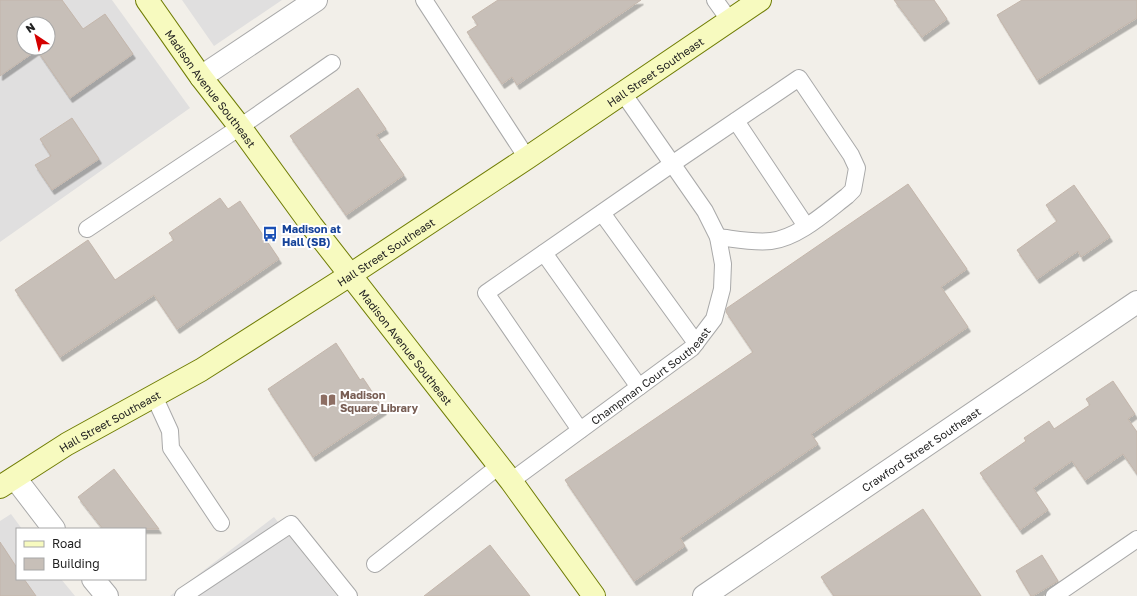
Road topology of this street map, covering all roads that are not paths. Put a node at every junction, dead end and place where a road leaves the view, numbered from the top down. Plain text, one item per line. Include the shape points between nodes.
1 (147, 0) edge
2 (316, 0) edge
3 (424, 0) edge
4 (715, 0) edge
5 (760, 0) edge
6 (730, 21) junction
7 (332, 63) dead end
8 (201, 77) junction
9 (622, 93) junction
10 (736, 121) junction
11 (240, 127) junction
12 (527, 158) junction
13 (672, 164) junction
14 (602, 213) junction
15 (806, 226) junction
16 (87, 229) dead end
17 (718, 237) junction
18 (544, 253) junction
19 (350, 275) junction
20 (1137, 302) edge
21 (696, 343) junction
22 (639, 387) junction
23 (154, 396) junction
24 (580, 430) junction
25 (505, 473) junction
26 (7, 482) edge
27 (221, 523) dead end
28 (53, 528) edge
29 (1137, 539) edge
30 (375, 564) dead end
31 (94, 580) edge
32 (107, 596) edge
33 (183, 596) edge
34 (349, 596) edge
35 (594, 596) edge
36 (704, 596) edge
37 (1054, 596) edge

1 - 8 main road, Madison Avenue Southeast
2 - 8 street
3 - 12 lane
4 - 6 lane
5 - 6 main road, Hall Street Southeast
6 - 9 main road, Hall Street Southeast
7 - 11 lane
8 - 11 main road, Madison Avenue Southeast
9 - 12 main road, Hall Street Southeast
9 - 13 lane, Champman Court Southeast
10 - 13 lane
10 - 15 lane
10 - 15 lane via 799,78 851,155 857,168 853,190
11 - 16 lane
11 - 19 main road, Madison Avenue Southeast
12 - 19 main road, Hall Street Southeast
13 - 14 lane
13 - 17 lane, Champman Court Southeast via 705,211
14 - 18 lane
14 - 21 lane
15 - 17 lane via 786,237 770,241
17 - 21 lane, Champman Court Southeast via 723,264 722,289 714,319
18 - 22 lane
18 - 24 lane via 486,294
19 - 23 main road, Hall Street Southeast via 201,370
19 - 25 main road, Madison Avenue Southeast
20 - 36 street, Crawford Street Southeast
21 - 22 lane, Champman Court Southeast
22 - 24 lane, Champman Court Southeast
23 - 26 main road, Hall Street Southeast via 67,444
23 - 27 lane via 170,432 171,448
24 - 25 lane, Champman Court Southeast
25 - 30 lane, Champman Court Southeast
25 - 35 main road, Madison Avenue Southeast
26 - 28 street
29 - 37 lane
31 - 32 street
33 - 34 lane via 291,524

